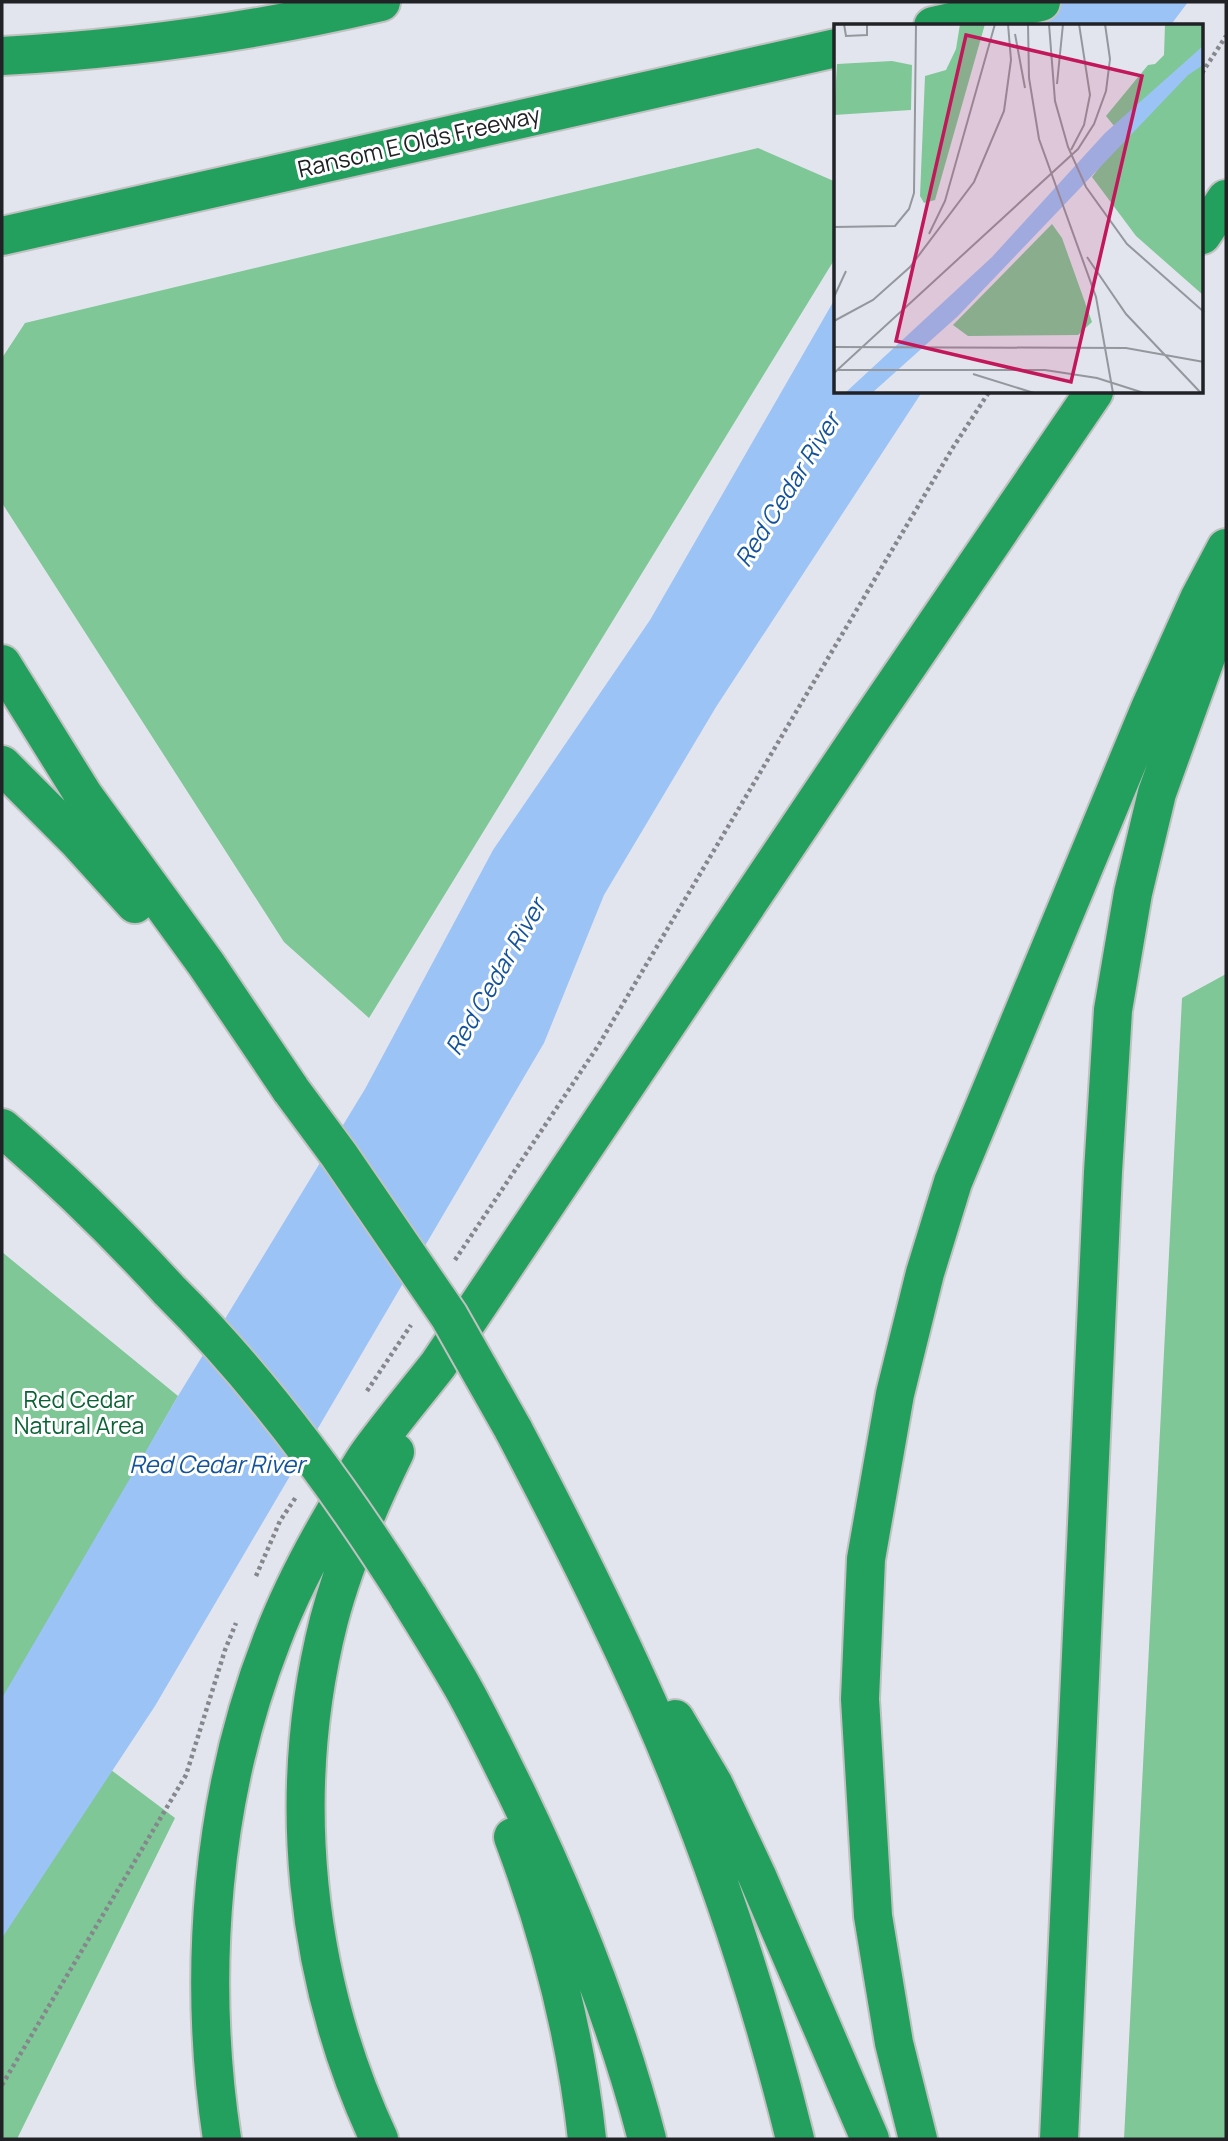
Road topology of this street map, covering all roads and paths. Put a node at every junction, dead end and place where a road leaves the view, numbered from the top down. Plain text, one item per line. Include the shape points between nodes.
1 (381, 2) edge
2 (1041, 2) edge
3 (942, 24) edge
4 (1226, 36) edge
5 (834, 48) edge
6 (2, 56) edge
7 (1204, 70) edge
8 (1226, 199) edge
9 (1204, 232) edge
10 (2, 236) edge
11 (1093, 394) edge
12 (1226, 548) edge
13 (1226, 602) edge
14 (2, 664) edge
15 (2, 765) edge
16 (291, 1090) junction
17 (2, 1128) edge
18 (438, 1365) junction
19 (582, 1562) junction
20 (408, 1597) junction
21 (222, 2139) edge
22 (379, 2139) edge
23 (587, 2139) edge
24 (646, 2139) edge
25 (795, 2139) edge
26 (870, 2139) edge
27 (919, 2139) edge
28 (1059, 2139) edge

1 - 6 highway via 188,38
2 - 3 highway
4 - 7 path
5 - 10 highway, Ransom E Olds Freeway
8 - 9 highway
11 - 18 highway
12 - 27 highway via 1150,708 953,1182 895,1394 866,1559 860,1699 873,1916 894,2043
13 - 28 highway via 1157,793 1133,893 1113,1010
14 - 16 highway via 85,796
15 - 16 highway via 116,882
16 - 19 highway, bridge via 449,1316
17 - 20 highway, bridge via 97,1213 244,1372 339,1492
18 - 21 highway via 369,1454 308,1559 271,1642 251,1703 220,1844 212,1937 212,2035
18 - 22 highway via 379,1487 342,1579 321,1653 307,1763 307,1846 315,1934 333,2017
19 - 25 highway via 650,1709 718,1885 760,2011
19 - 26 highway via 714,1785
20 - 23 highway via 502,1808 526,1874 566,2021
20 - 24 highway via 464,1690 568,1904 617,2036

